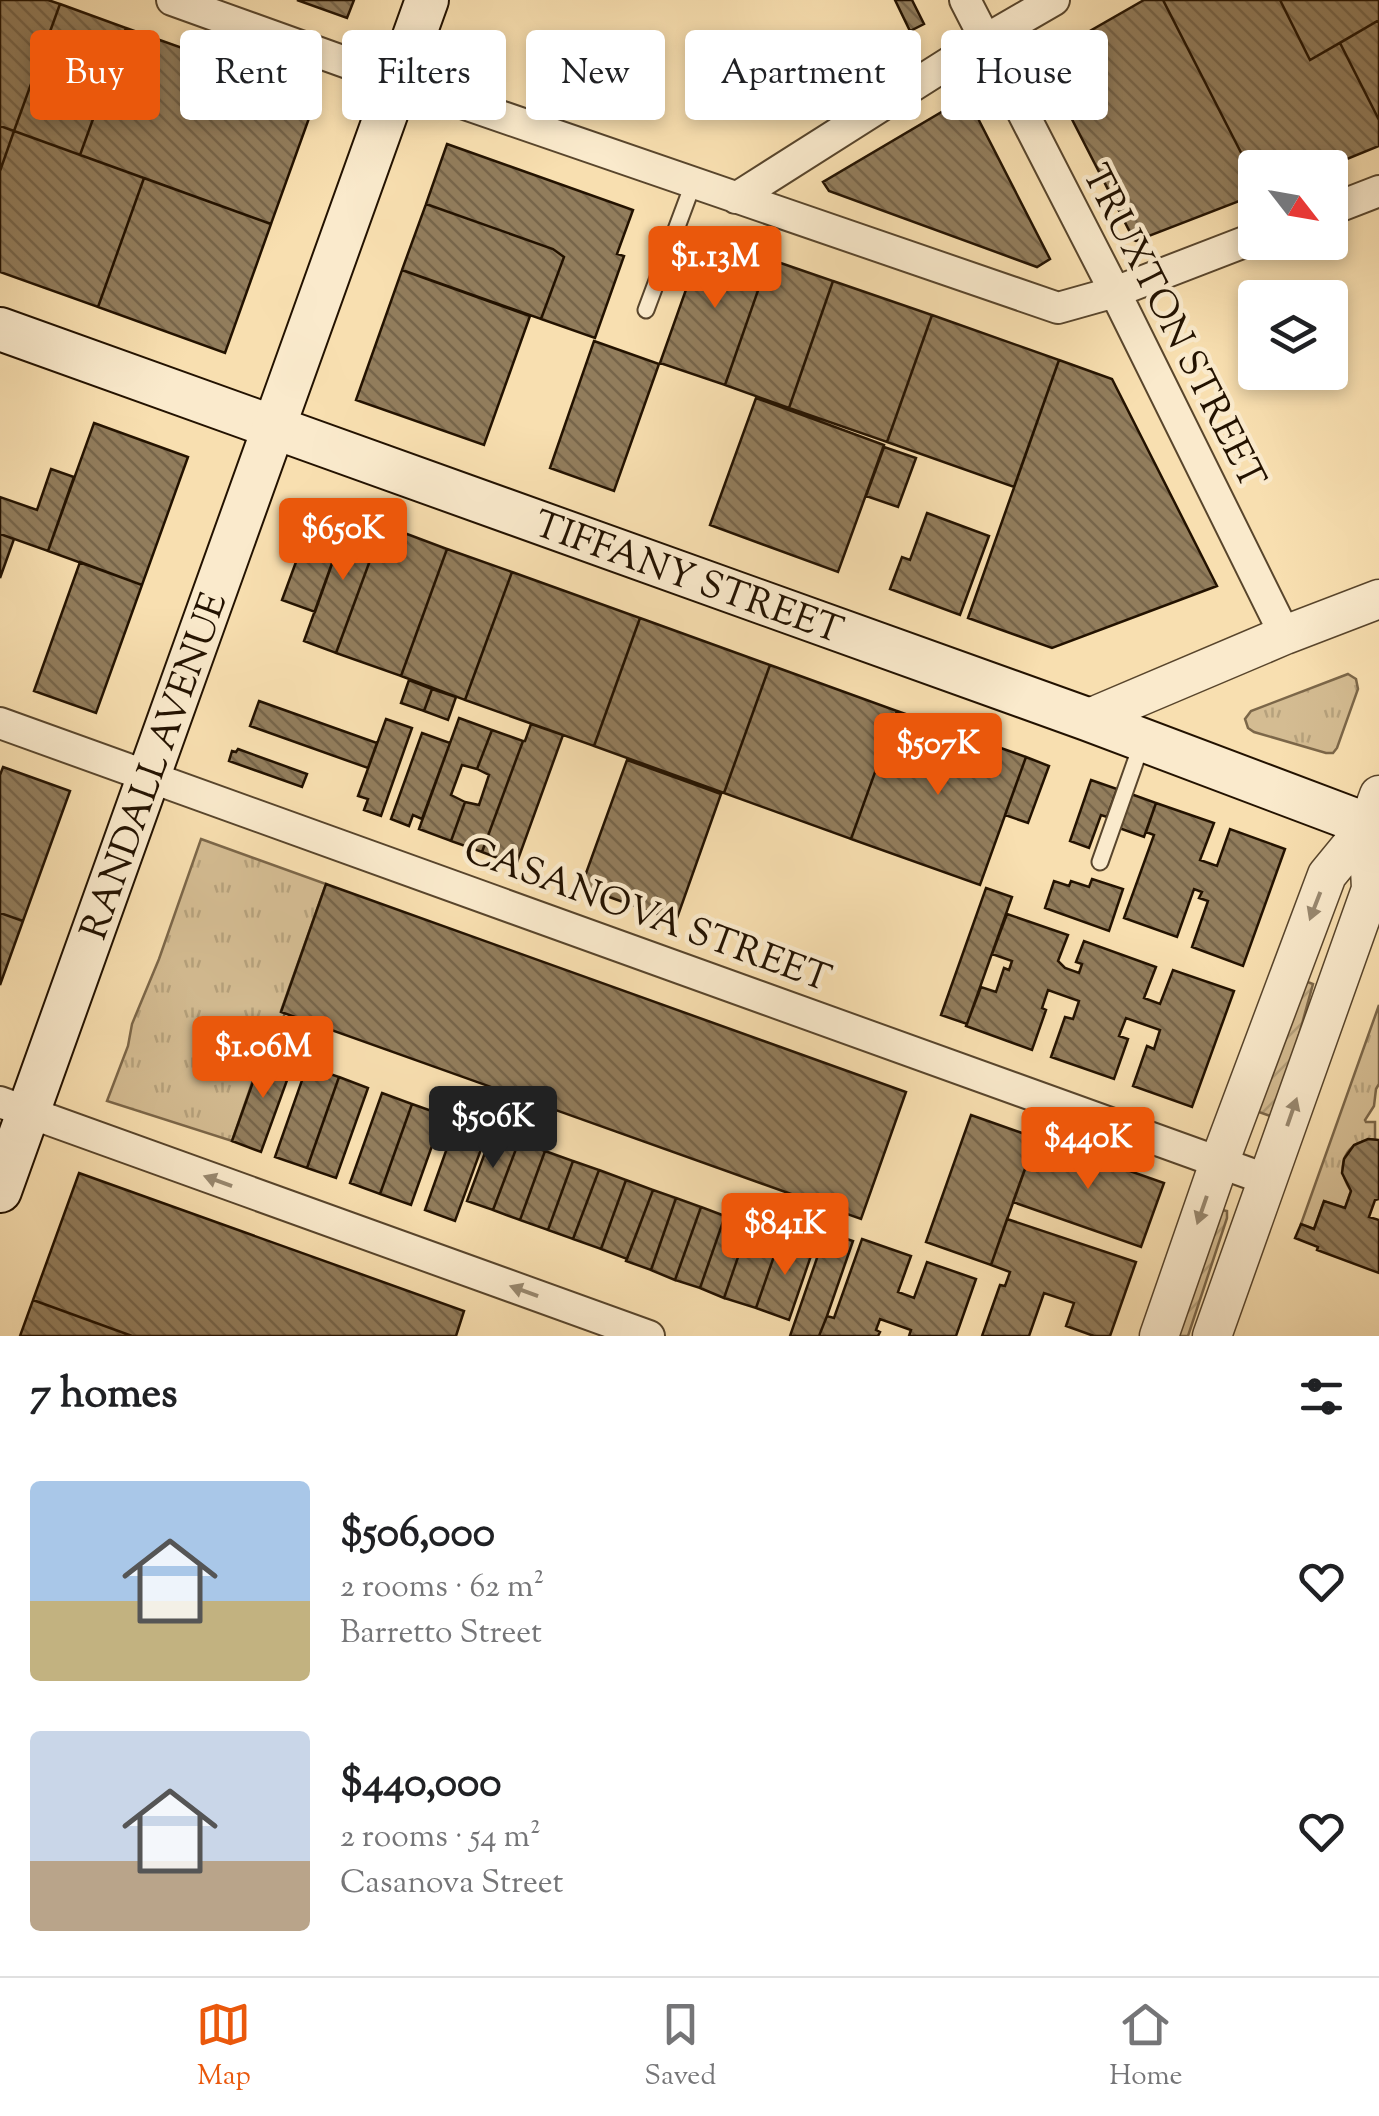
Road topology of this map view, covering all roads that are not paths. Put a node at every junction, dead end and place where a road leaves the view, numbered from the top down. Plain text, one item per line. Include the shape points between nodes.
1 (172, 0) edge
2 (427, 0) edge
3 (965, 0) edge
4 (1054, 0) edge
5 (416, 30) edge
6 (980, 30) edge
7 (1002, 30) edge
8 (342, 61) edge
9 (941, 68) edge
10 (506, 119) edge
11 (384, 120) edge
12 (1026, 120) edge
13 (694, 184) junction
14 (1379, 191) edge
15 (736, 198) junction
16 (1348, 203) edge
17 (1238, 245) edge
18 (1114, 292) junction
19 (646, 310) dead end
20 (0, 329) edge
21 (273, 428) junction
22 (1379, 599) edge
23 (1285, 635) junction
24 (1088, 719) junction
25 (0, 722) edge
26 (1143, 740) junction
27 (148, 776) junction
28 (1375, 816) edge
29 (1100, 862) dead end
30 (14, 1107) edge
31 (1218, 1163) junction
32 (1268, 1180) junction
33 (0, 1191) edge
34 (649, 1336) edge
35 (1158, 1336) edge
36 (1212, 1336) edge

1 - 8 street
2 - 5 main road, RANDALL AVENUE
3 - 6 street, TRUXTON STREET
4 - 7 street
9 - 15 street
10 - 13 street
11 - 21 main road, RANDALL AVENUE
12 - 18 street, TRUXTON STREET
13 - 15 street
13 - 19 lane
14 - 16 street
15 - 18 street via 1058,308
17 - 18 street
18 - 23 street, TRUXTON STREET
20 - 21 main road, TIFFANY STREET
21 - 24 main road, TIFFANY STREET
21 - 27 main road, RANDALL AVENUE
22 - 23 street
23 - 24 street
24 - 26 main road, TIFFANY STREET
25 - 27 street, CASANOVA STREET
26 - 28 main road, TIFFANY STREET
26 - 29 lane
27 - 30 main road, RANDALL AVENUE
27 - 31 street, CASANOVA STREET
28 -> 31 street via 1327,875
32 -> 28 street via 1370,889
30 - 33 main road, RANDALL AVENUE
34 -> 30 street
31 - 32 street, CASANOVA STREET
31 -> 35 street
32 - 36 street

